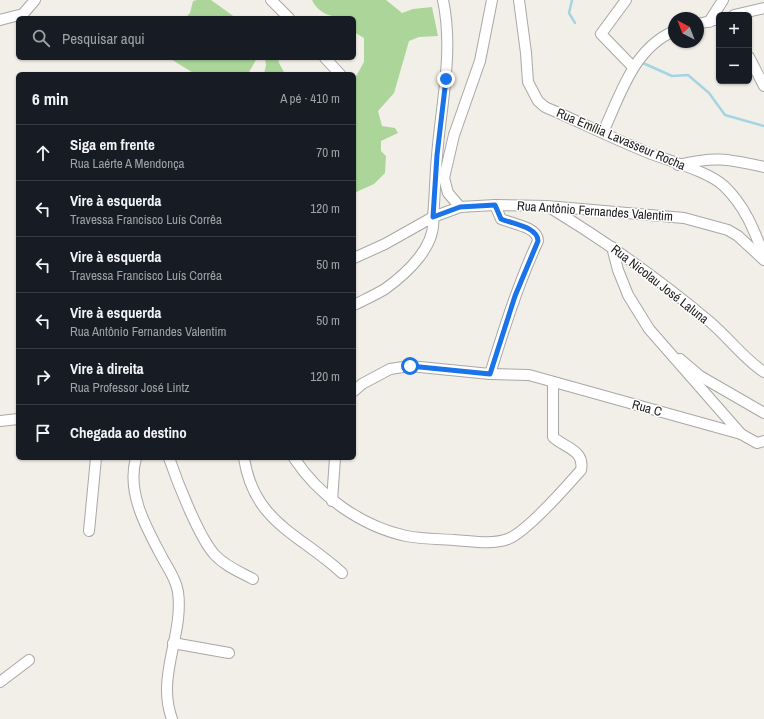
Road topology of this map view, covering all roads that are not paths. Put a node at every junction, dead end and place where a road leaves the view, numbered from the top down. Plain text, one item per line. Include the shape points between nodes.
1 (35, 0) edge
2 (271, 0) edge
3 (443, 0) edge
4 (492, 0) edge
5 (519, 0) edge
6 (626, 0) edge
7 (723, 0) edge
8 (764, 8) edge
9 (747, 12) edge
10 (287, 16) edge
11 (0, 20) edge
12 (716, 20) edge
13 (709, 22) junction
14 (704, 23) edge
15 (668, 34) edge
16 (327, 60) edge
17 (752, 63) edge
18 (633, 67) junction
19 (338, 72) edge
20 (764, 86) edge
21 (604, 132) junction
22 (678, 165) junction
23 (764, 167) edge
24 (495, 205) junction
25 (547, 206) junction
26 (460, 207) junction
27 (433, 217) junction
28 (612, 247) junction
29 (356, 257) edge
30 (764, 258) edge
31 (356, 304) edge
32 (648, 329) junction
33 (764, 372) edge
34 (490, 374) junction
35 (553, 382) junction
36 (356, 389) edge
37 (764, 413) edge
38 (16, 419) edge
39 (0, 421) edge
40 (741, 434) junction
41 (764, 441) edge
42 (96, 460) edge
43 (136, 460) edge
44 (170, 460) edge
45 (244, 460) edge
46 (295, 460) edge
47 (335, 460) edge
48 (332, 501) junction
49 (88, 531) dead end
50 (342, 573) dead end
51 (253, 580) dead end
52 (173, 643) junction
53 (229, 653) dead end
54 (29, 660) dead end
55 (0, 682) edge
56 (172, 719) edge

1 - 11 street via 23,14
2 - 10 street
3 - 27 street via 448,46
4 - 26 street via 480,61 454,136 444,178 448,193
5 - 21 street, Rua Emília Lavasseur Rocha via 528,82 538,101 545,107
6 - 18 street via 601,34
7 - 13 street
8 - 9 street
12 - 13 street
13 - 14 street
15 - 18 street via 647,48
16 - 19 street
17 - 20 street
18 - 21 street
21 - 22 street, Rua Emília Lavasseur Rocha
22 - 23 street via 717,158
22 - 30 street, Rua Emília Lavasseur Rocha via 713,178 738,201 748,216
24 - 25 street, Rua Antônio Fernandes Valentim
24 - 26 street, Rua Antônio Fernandes Valentim
24 - 34 street via 501,219 531,230 536,233 538,241 513,300
25 - 28 street, Rua Nicolau José Laluna
25 - 30 street, Rua Antônio Fernandes Valentim via 684,218 712,224 738,236
26 - 27 street, Rua Antônio Fernandes Valentim
27 - 29 street, Rua Antônio Fernandes Valentim
27 - 31 street via 435,227 432,235 425,249 408,269 384,289
28 - 32 street via 628,295
28 - 33 street, Rua Nicolau José Laluna via 710,322
32 - 37 street via 700,376
32 - 40 street
34 - 35 street, Rua C via 529,375
34 - 36 street, Rua C via 410,366 390,369
35 - 40 street, Rua C
35 - 48 street via 553,437 581,457 581,470 526,526 510,538 497,542 480,542 406,536 382,529
38 - 39 street
40 - 41 street via 757,443
42 - 49 street
43 - 52 street via 133,476 135,494 147,528 174,578 178,592
44 - 51 street via 186,500 215,555 228,566
45 - 50 street via 247,478 268,514
46 - 48 street
47 - 48 street
52 - 53 street
52 - 56 street via 166,692
54 - 55 street

